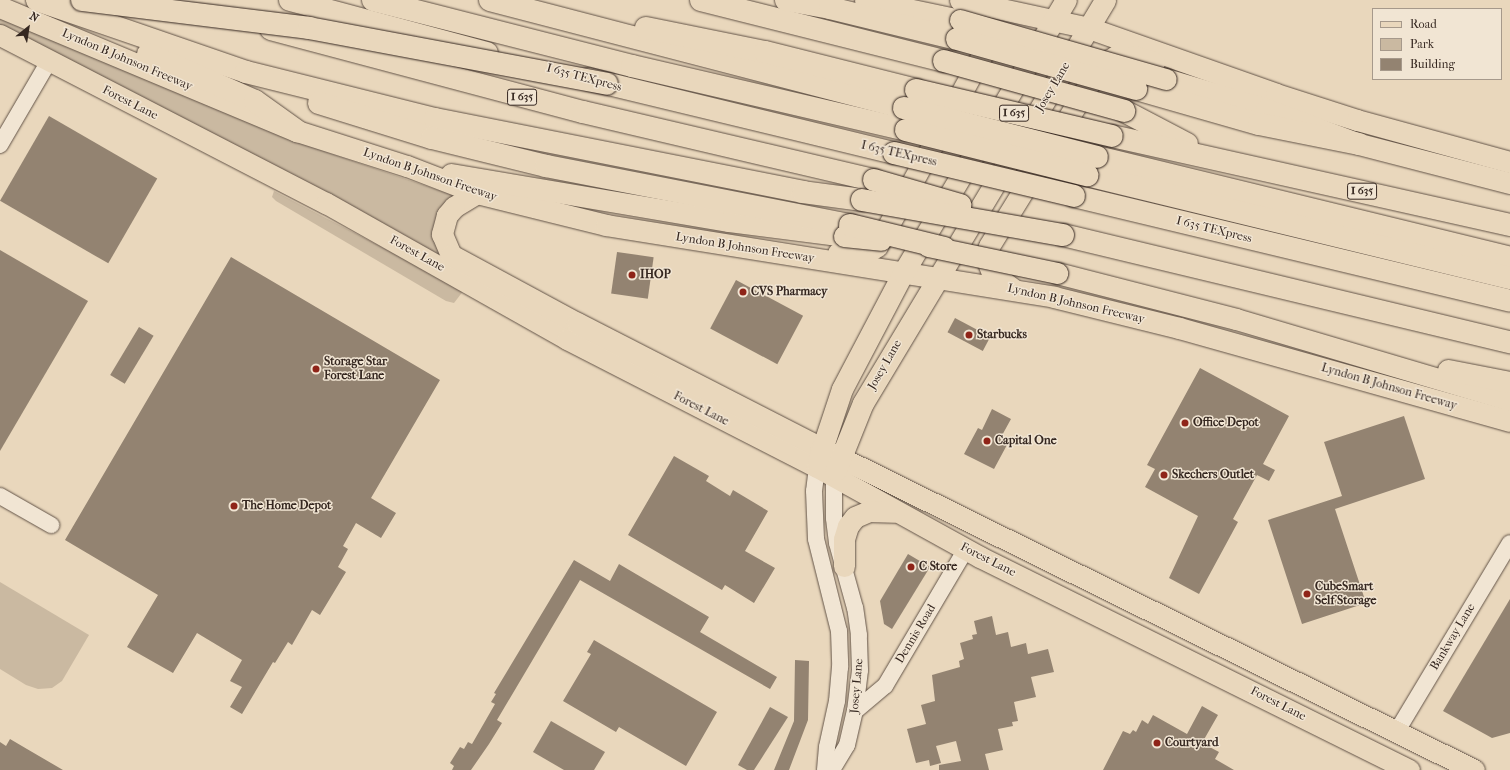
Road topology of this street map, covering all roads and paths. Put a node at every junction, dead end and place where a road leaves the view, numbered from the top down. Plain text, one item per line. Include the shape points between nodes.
1 (19, 0) edge
2 (38, 0) edge
3 (82, 0) edge
4 (174, 0) edge
5 (290, 0) edge
6 (373, 0) edge
7 (412, 0) edge
8 (490, 0) edge
9 (502, 0) edge
10 (702, 0) edge
11 (786, 0) edge
12 (865, 0) edge
13 (1066, 0) edge
14 (1105, 0) edge
15 (0, 7) edge
16 (959, 15) edge
17 (451, 18) junction
18 (1055, 21) junction
19 (1089, 28) junction
20 (0, 35) edge
21 (49, 61) junction
22 (1200, 66) junction
23 (246, 72) junction
24 (607, 84) junction
25 (297, 131) junction
26 (1359, 144) junction
27 (0, 145) edge
28 (1213, 158) junction
29 (1510, 162) edge
30 (407, 166) junction
31 (1092, 166) junction
32 (1510, 184) edge
33 (478, 193) junction
34 (1510, 225) edge
35 (847, 230) junction
36 (1063, 235) junction
37 (944, 248) joint
38 (798, 256) junction
39 (1510, 258) edge
40 (903, 273) junction
41 (936, 278) junction
42 (1510, 278) edge
43 (477, 279) junction
44 (1014, 289) junction
45 (1510, 301) edge
46 (1510, 342) edge
47 (1340, 349) junction
48 (1510, 382) edge
49 (1510, 400) edge
50 (836, 404) junction
51 (856, 418) junction
52 (1510, 420) edge
53 (780, 426) junction
54 (840, 457) junction
55 (824, 464) junction
56 (902, 488) junction
57 (0, 496) edge
58 (900, 513) junction
59 (51, 525) dead end
60 (1510, 543) edge
61 (966, 549) junction
62 (1034, 553) junction
63 (844, 566) junction
64 (1021, 577) junction
65 (1198, 633) junction
66 (860, 643) junction
67 (839, 645) junction
68 (1185, 658) junction
69 (855, 711) junction
70 (1397, 731) junction
71 (1383, 756) junction
72 (825, 770) edge
73 (832, 770) edge
74 (1409, 770) edge
75 (1474, 770) edge

1 - 25 highway via 256,101
2 - 23 highway
3 - 24 highway, bridge via 310,28
4 - 36 highway, I 635, bridge via 306,40 452,79 874,180
5 - 24 highway, I 635 TEXpress, bridge
6 - 17 highway, I 635 TEXpress
7 - 17 highway
8 - 31 highway, bridge via 904,108
9 - 28 highway, I 635, bridge via 765,52 916,90
10 - 28 highway, bridge via 944,61 1124,111
11 - 16 highway via 830,8
12 - 16 main road
13 - 18 main road, Josey Lane
14 - 19 main road, Josey Lane
15 - 25 main road, Lyndon B Johnson Freeway
16 - 18 main road
16 - 26 main road, bridge via 1266,109
16 - 26 highway, bridge via 1136,89 1259,124
16 - 38 main road via 984,9 992,15 995,22 994,36 877,246 866,253 821,251
17 - 31 highway, I 635 TEXpress, bridge via 632,66
18 - 19 main road
18 - 40 main road, Josey Lane
19 - 22 main road
19 - 41 main road, Josey Lane
20 - 21 main road, Forest Lane
21 - 27 street
21 - 43 main road, Forest Lane
22 - 29 main road via 1357,120
22 - 44 main road via 1172,68 1134,56 1116,56 1100,66 989,246 986,257 992,273
23 - 35 highway via 281,90 432,138
23 - 36 highway, bridge via 435,119 542,142 803,192
24 - 45 highway, I 635 TEXpress, bridge
25 - 30 main road, Lyndon B Johnson Freeway
26 - 32 main road
28 - 34 highway, I 635
30 - 33 main road, Lyndon B Johnson Freeway
30 - 35 main road via 699,216
31 - 39 highway
31 - 42 highway, I 635 TEXpress
33 - 38 main road, Lyndon B Johnson Freeway via 606,225
33 - 43 main road via 454,207 447,215 442,234 451,255
35 - 37 highway, bridge
36 - 46 highway, I 635
37 - 47 main road, bridge via 1152,296
38 - 40 main road, Lyndon B Johnson Freeway
40 - 41 main road, Lyndon B Johnson Freeway
40 - 50 main road, Josey Lane
41 - 44 main road, Lyndon B Johnson Freeway
41 - 51 main road, Josey Lane
43 - 53 main road, Forest Lane
43 - 55 main road, Forest Lane via 654,385
44 - 52 main road, Lyndon B Johnson Freeway via 1179,328
47 - 48 main road
47 - 49 main road
50 - 53 main road via 808,428
50 - 55 main road, Josey Lane
51 - 54 main road, Josey Lane
51 - 56 main road via 861,452
53 - 55 main road, Forest Lane
54 - 55 main road, Josey Lane
54 - 56 main road
55 - 58 main road, Forest Lane
55 - 63 street, Josey Lane
55 - 67 street, Josey Lane via 814,491 816,539 836,619
56 - 62 main road
57 - 59 street
58 - 61 main road, Forest Lane
58 - 63 main road via 869,511 855,517 848,526 844,539
60 - 70 street, Bankway Lane
61 - 64 main road, Forest Lane
61 - 69 street, Dennis Road via 885,686
62 - 64 main road
62 - 65 main road
63 - 66 street, Josey Lane via 856,608
64 - 68 main road, Forest Lane
65 - 68 main road
65 - 70 main road
66 - 67 street
66 - 69 street, Josey Lane
67 - 72 street, Josey Lane via 837,701
68 - 71 main road, Forest Lane
69 - 73 street, Josey Lane via 847,745
70 - 71 main road
70 - 75 main road
71 - 74 main road, Forest Lane

